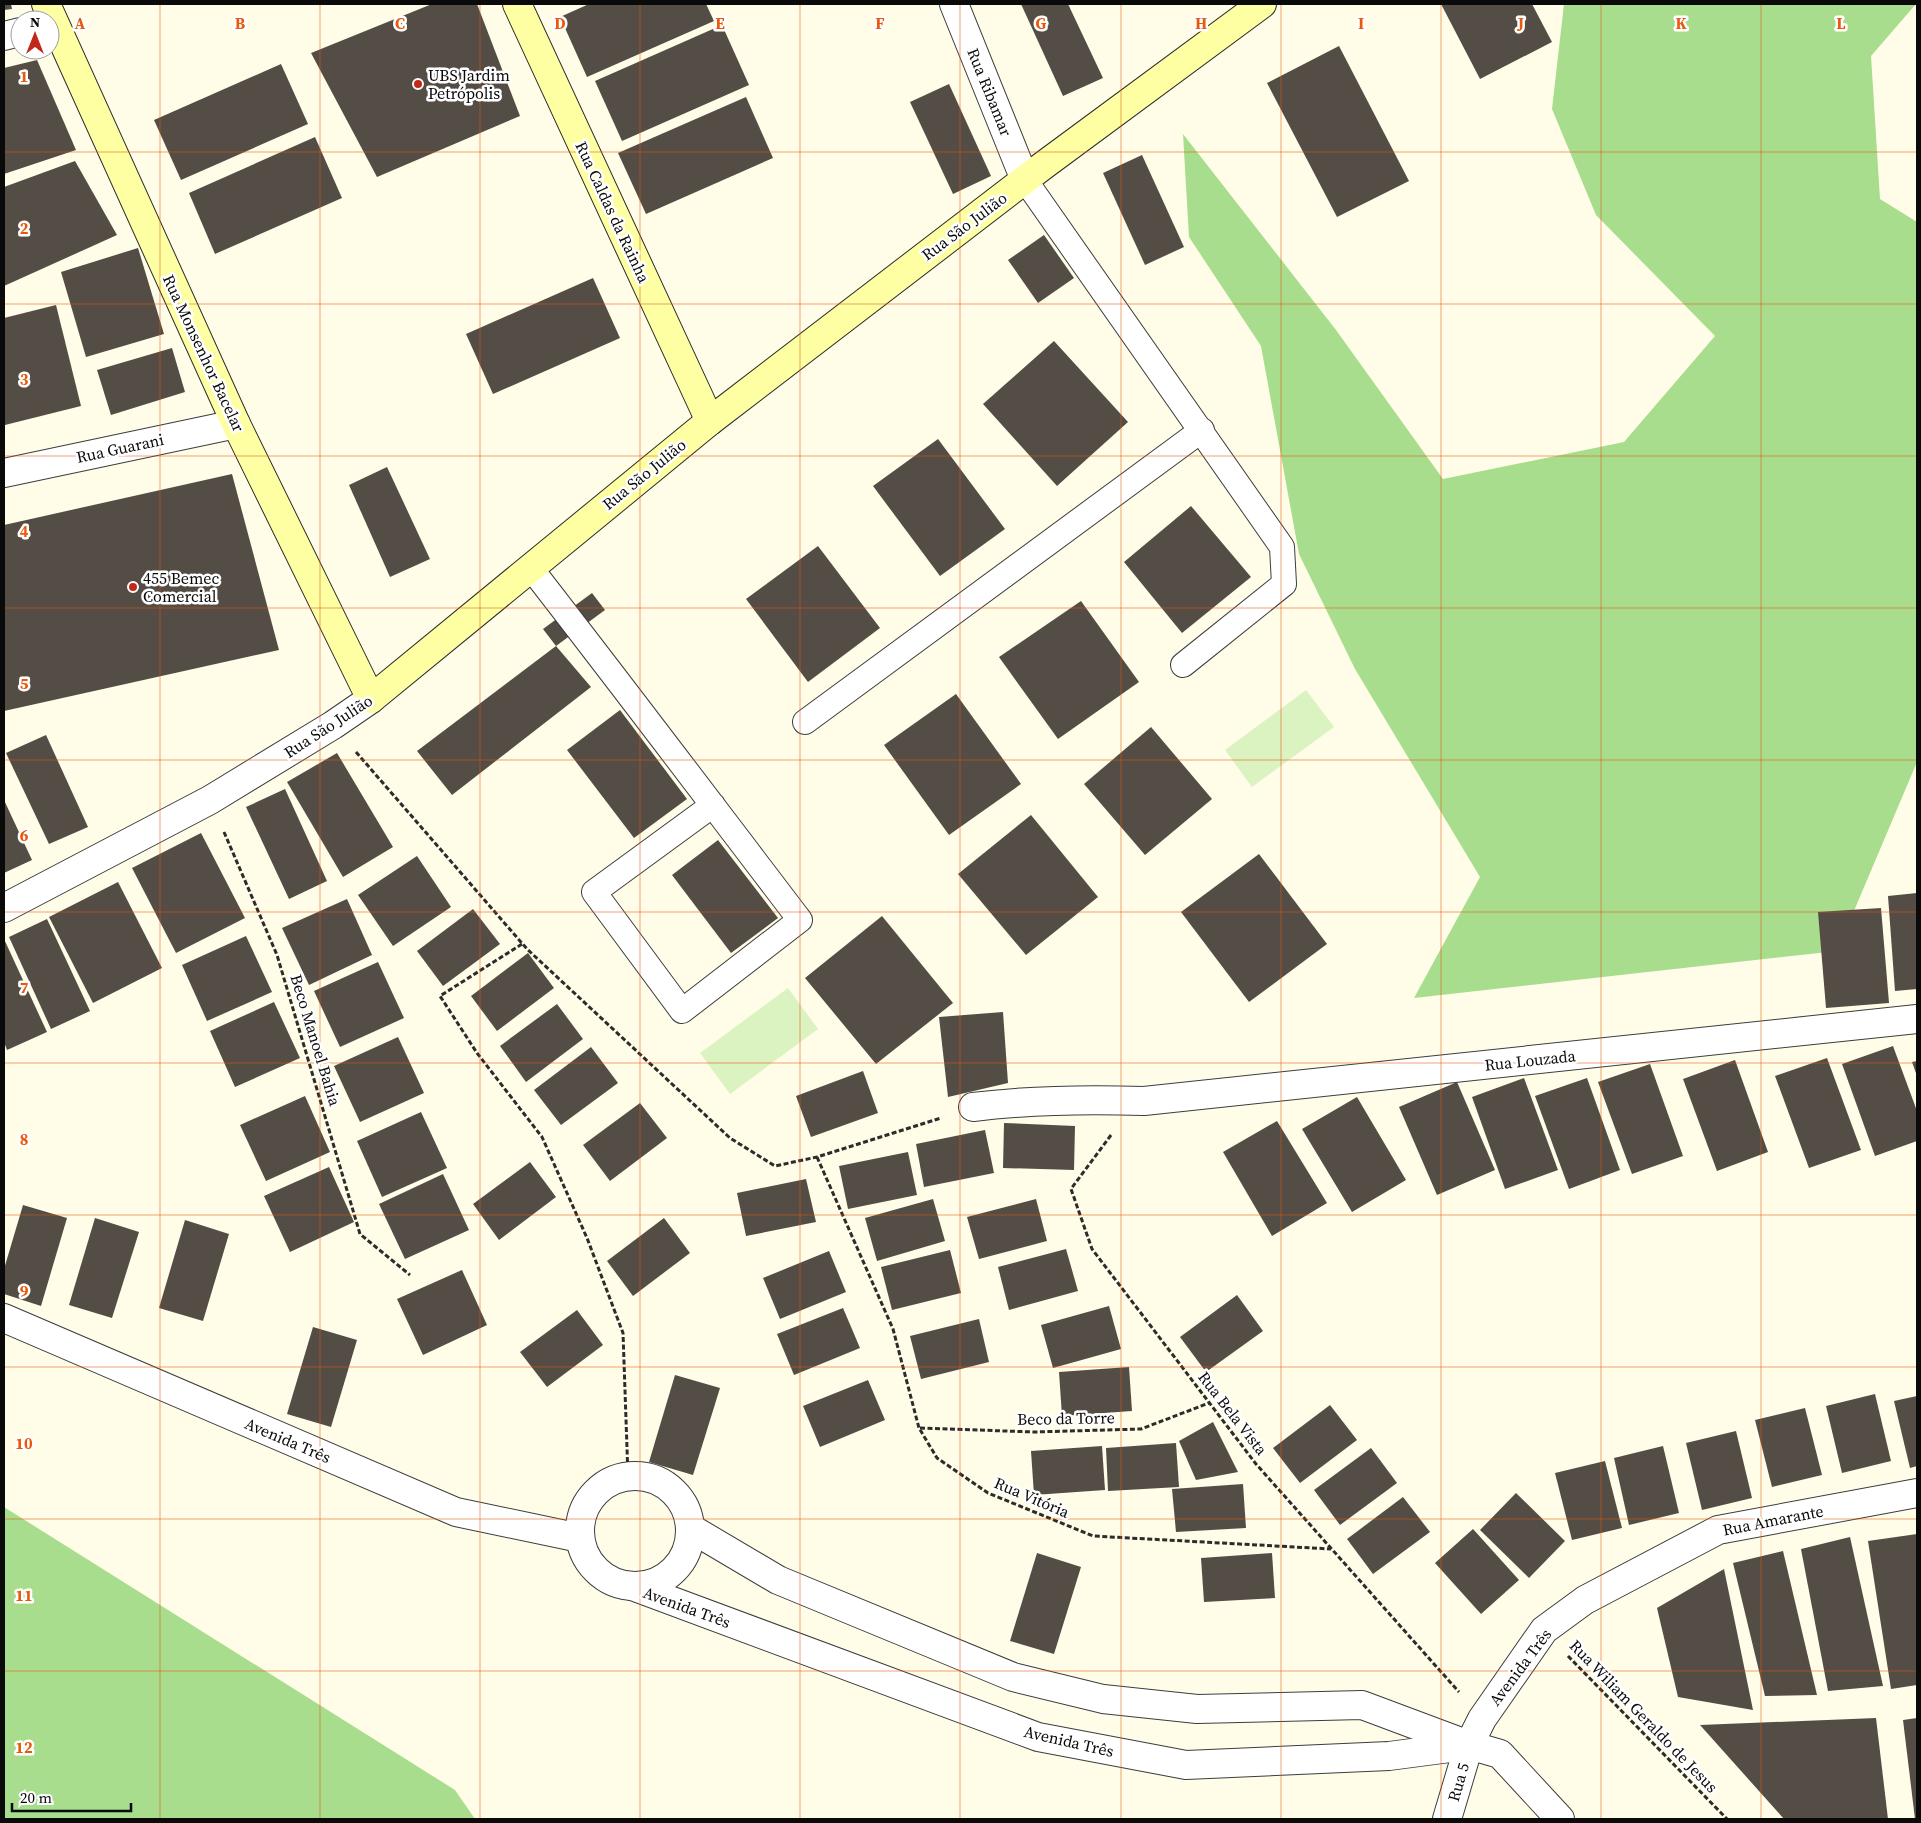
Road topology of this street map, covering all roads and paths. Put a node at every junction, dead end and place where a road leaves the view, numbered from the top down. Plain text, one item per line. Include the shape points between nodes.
1 (517, 4) edge
2 (954, 4) edge
3 (1262, 4) edge
4 (60, 40) edge
5 (1025, 180) junction
6 (710, 421) junction
7 (236, 424) junction
8 (1202, 430) junction
9 (4, 473) edge
10 (530, 567) junction
11 (1183, 665) dead end
12 (371, 699) junction
13 (805, 722) dead end
14 (333, 725) junction
15 (210, 800) junction
16 (713, 806) junction
17 (4, 908) edge
18 (522, 944) junction
19 (1917, 1019) edge
20 (1144, 1101) junction
21 (973, 1107) joint
22 (817, 1157) junction
23 (410, 1275) dead end
24 (4, 1318) edge
25 (1209, 1403) junction
26 (919, 1428) junction
27 (628, 1477) junction
28 (1917, 1493) edge
29 (690, 1528) junction
30 (580, 1538) junction
31 (1331, 1549) junction
32 (632, 1586) junction
33 (1585, 1600) joint
34 (1544, 1630) junction
35 (1482, 1719) junction
36 (1469, 1745) junction
37 (1447, 1819) edge
38 (1560, 1819) edge
39 (1727, 1819) edge

1 - 6 street, Rua Caldas da Rainha
2 - 5 street, Rua Ribamar
3 - 5 street, Rua São Julião
4 - 7 street, Rua Monsenhor Bacelar
5 - 6 street, Rua São Julião
5 - 8 lane
6 - 10 street, Rua São Julião
7 - 9 street, Rua Guarani
7 - 12 street, Rua Monsenhor Bacelar
8 - 11 lane via 1282,547 1284,584
8 - 13 lane
10 - 12 street, Rua São Julião
10 - 16 lane
12 - 14 street, Rua São Julião
14 - 15 street, Rua São Julião
14 - 18 path
15 - 17 street, Rua São Julião
15 - 23 path, Beco Manoel Bahia via 277,955 360,1234
16 - 16 lane via 800,920 682,1011 594,892
18 - 22 path via 730,1138 774,1166
18 - 27 path via 440,996 477,1052 542,1137 586,1238 623,1333
19 - 20 street, Rua Louzada
20 - 21 street, Rua Louzada via 1079,1099
20 - 25 path, Rua Bela Vista via 1124,1118 1071,1189 1092,1249
21 - 22 path
22 - 26 path, Rua Vitória via 893,1329
24 - 30 street, Avenida Três via 456,1512
25 - 26 path, Beco da Torre via 1141,1428 1034,1432
25 - 31 path, Rua Bela Vista via 1256,1464
26 - 31 path, Rua Vitória via 937,1458 988,1493 1093,1536
27 - 29 street, Avenida Três via 646,1477 677,1495 686,1510
27 - 30 street, Avenida Três via 612,1481 596,1491 580,1522
28 - 33 street, Rua Amarante via 1718,1530
29 - 32 street, Avenida Três via 688,1546 680,1563 667,1576 650,1584
29 - 36 street via 778,1580 1012,1677 1102,1699 1198,1709 1362,1705
30 - 32 street, Avenida Três via 586,1557 597,1571 607,1579
31 - 35 path, Rua Bela Vista
32 - 36 street, Avenida Três via 1038,1737 1186,1765 1389,1756
33 - 34 street, Avenida Três
34 - 35 street, Avenida Três
34 - 39 path, Rua Wiliam Geraldo de Jesus
35 - 36 street, Avenida Três
36 - 37 street, Rua 5
36 - 38 street via 1500,1754

